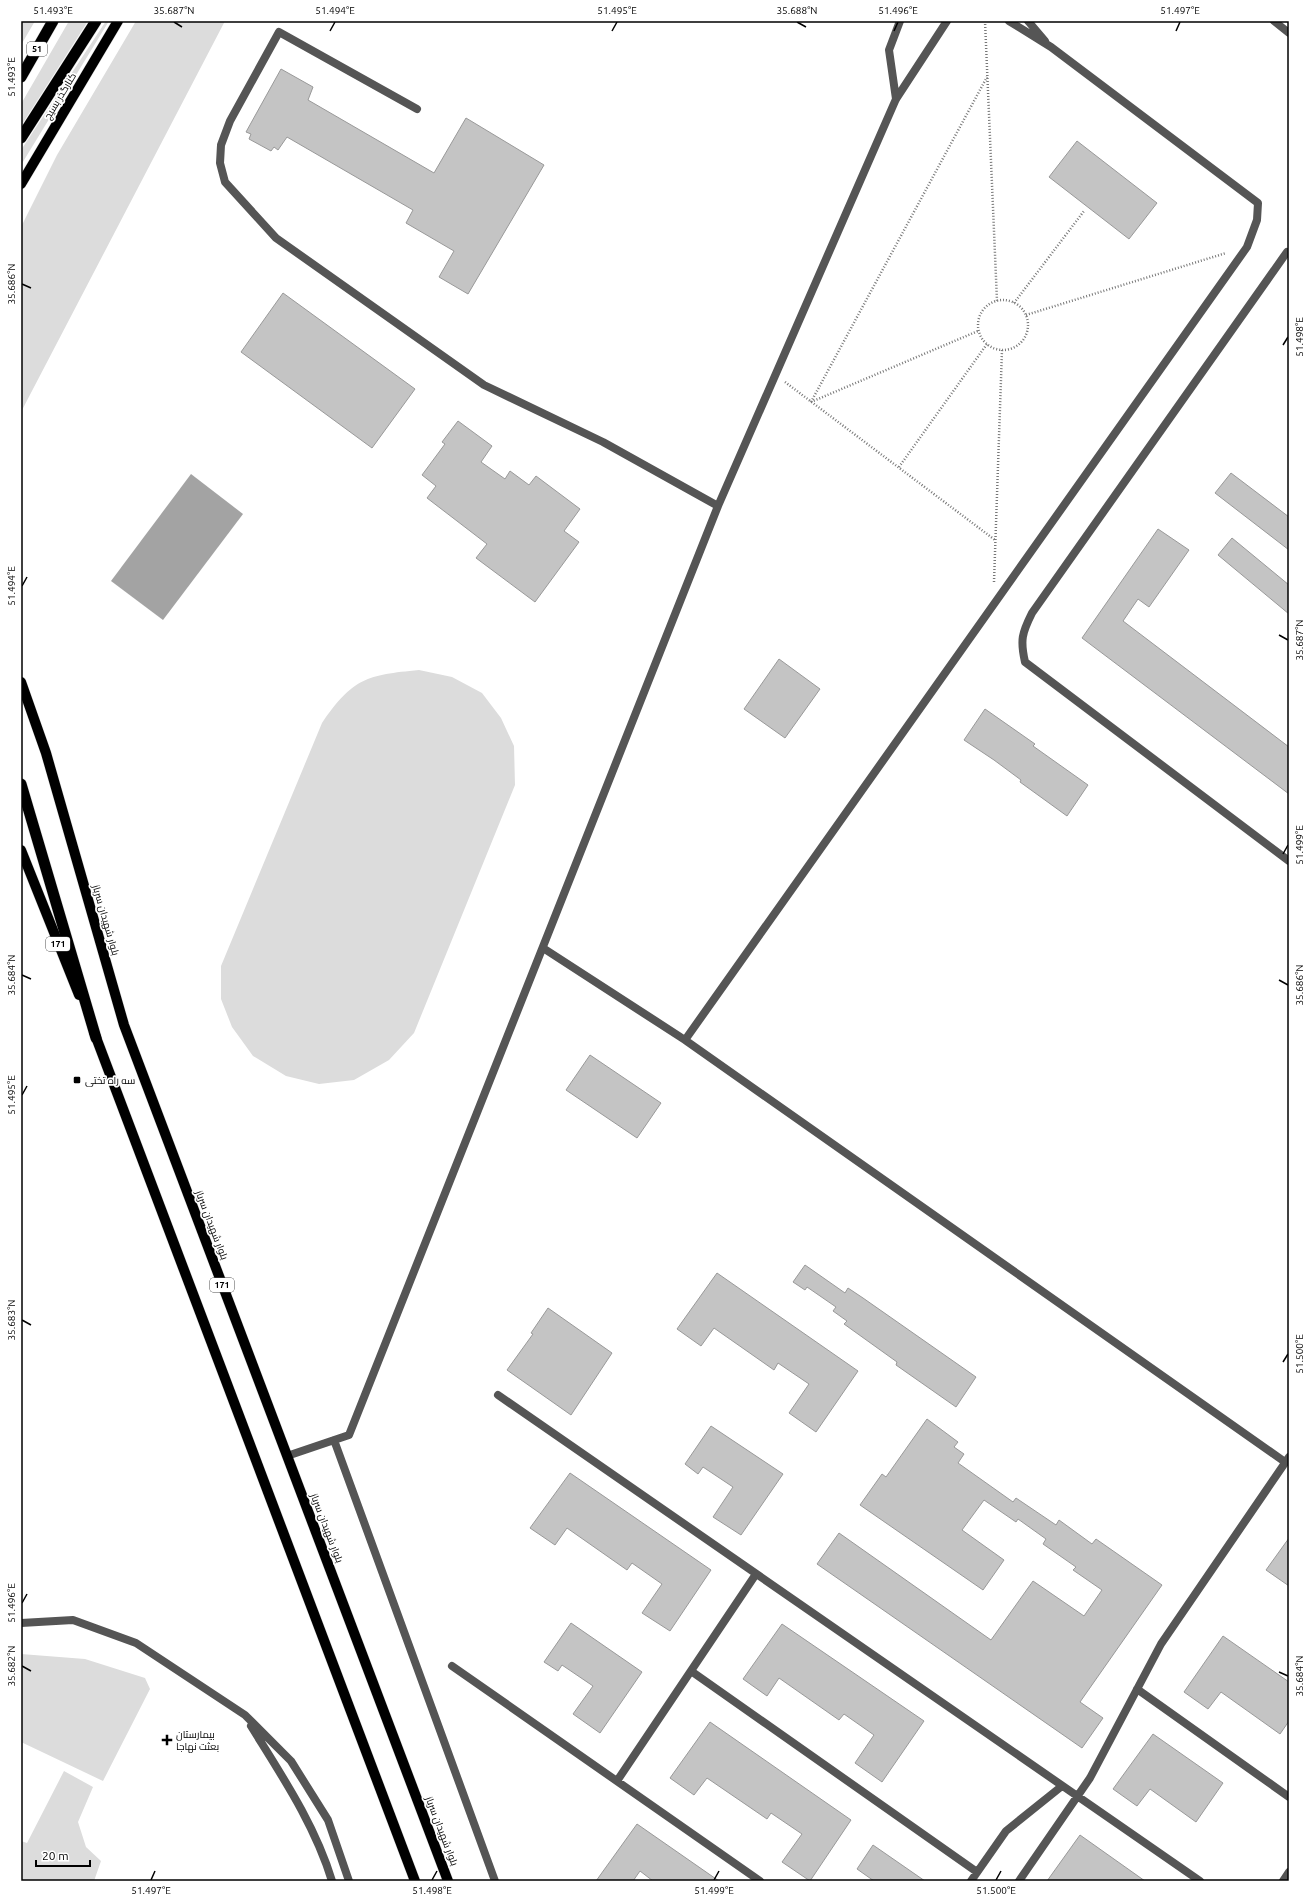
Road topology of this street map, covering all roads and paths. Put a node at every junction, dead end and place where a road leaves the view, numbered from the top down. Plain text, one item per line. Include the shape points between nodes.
1 (53, 21) edge
2 (96, 21) edge
3 (118, 21) edge
4 (900, 21) edge
5 (947, 21) edge
6 (985, 21) edge
7 (1009, 21) edge
8 (1028, 21) edge
9 (1274, 21) edge
10 (1289, 32) edge
11 (1051, 47) junction
12 (21, 77) edge
13 (987, 77) junction
14 (896, 99) junction
15 (417, 109) dead end
16 (21, 138) edge
17 (21, 184) edge
18 (1084, 211) dead end
19 (1247, 247) junction
20 (1287, 252) dead end
21 (997, 301) junction
22 (1014, 303) junction
23 (1026, 315) junction
24 (978, 331) junction
25 (987, 344) junction
26 (1002, 350) junction
27 (776, 375) junction
28 (812, 402) junction
29 (899, 467) junction
30 (718, 506) junction
31 (995, 540) junction
32 (993, 606) junction
33 (21, 682) edge
34 (21, 784) edge
35 (21, 850) edge
36 (1289, 861) edge
37 (543, 948) junction
38 (96, 1038) junction
39 (685, 1040) junction
40 (498, 1395) dead end
41 (334, 1440) junction
42 (287, 1456) junction
43 (1287, 1459) edge
44 (756, 1574) junction
45 (21, 1623) edge
46 (452, 1666) dead end
47 (691, 1672) junction
48 (1137, 1689) junction
49 (244, 1716) junction
50 (617, 1781) junction
51 (1062, 1786) junction
52 (1078, 1797) junction
53 (1289, 1797) edge
54 (977, 1872) junction
55 (1289, 1872) edge
56 (332, 1881) edge
57 (349, 1881) edge
58 (415, 1881) edge
59 (448, 1881) edge
60 (495, 1881) edge
61 (760, 1881) edge
62 (970, 1881) edge
63 (1019, 1881) edge
64 (1200, 1881) edge
65 (1283, 1881) edge

1 - 12 highway, 51
2 - 16 highway
3 - 17 main road, کنارگذر بسیج
4 - 14 street via 889,50
5 - 14 street
6 - 13 path
7 - 11 street
8 - 11 street
9 - 10 street
11 - 19 street via 1258,203 1257,220
13 - 21 path
13 - 28 path
14 - 27 street
15 - 30 street via 279,32 230,122 221,144 220,163 225,182 276,238 484,384 603,442
18 - 22 path
19 - 23 path
19 - 32 street
20 - 36 street via 1032,613 1023,630 1021,645 1025,662
21 - 22 path via 1006,300
21 - 24 path via 984,309 980,315
22 - 23 path
23 - 26 path via 1028,324 1024,340 1017,346
24 - 25 path
24 - 28 path
25 - 26 path via 994,349
25 - 29 path
26 - 31 path
27 - 28 path
27 - 30 street
28 - 29 path
29 - 31 path
30 - 37 street
31 - 32 path
32 - 39 street
33 - 42 main road, بلوار شهیدان سرباز / 171 via 46,753 124,1025
34 - 38 highway
35 - 38 main road, 171
37 - 39 street
37 - 41 street via 349,1435
38 - 58 main road, 171
39 - 43 street
40 - 44 street
41 - 42 street
41 - 60 street
42 - 59 main road, بلوار شهیدان سرباز / 171
43 - 48 street via 1161,1644
44 - 47 street
44 - 51 street
45 - 49 street via 73,1620 136,1643
46 - 50 street
47 - 50 street
47 - 54 street
48 - 52 street
48 - 53 street
49 - 56 street via 290,1787 326,1862
49 - 57 street via 291,1761 328,1820
50 - 61 street
51 - 52 street
51 - 54 street via 1006,1831
52 - 63 street
52 - 64 street
54 - 62 street
55 - 65 street

